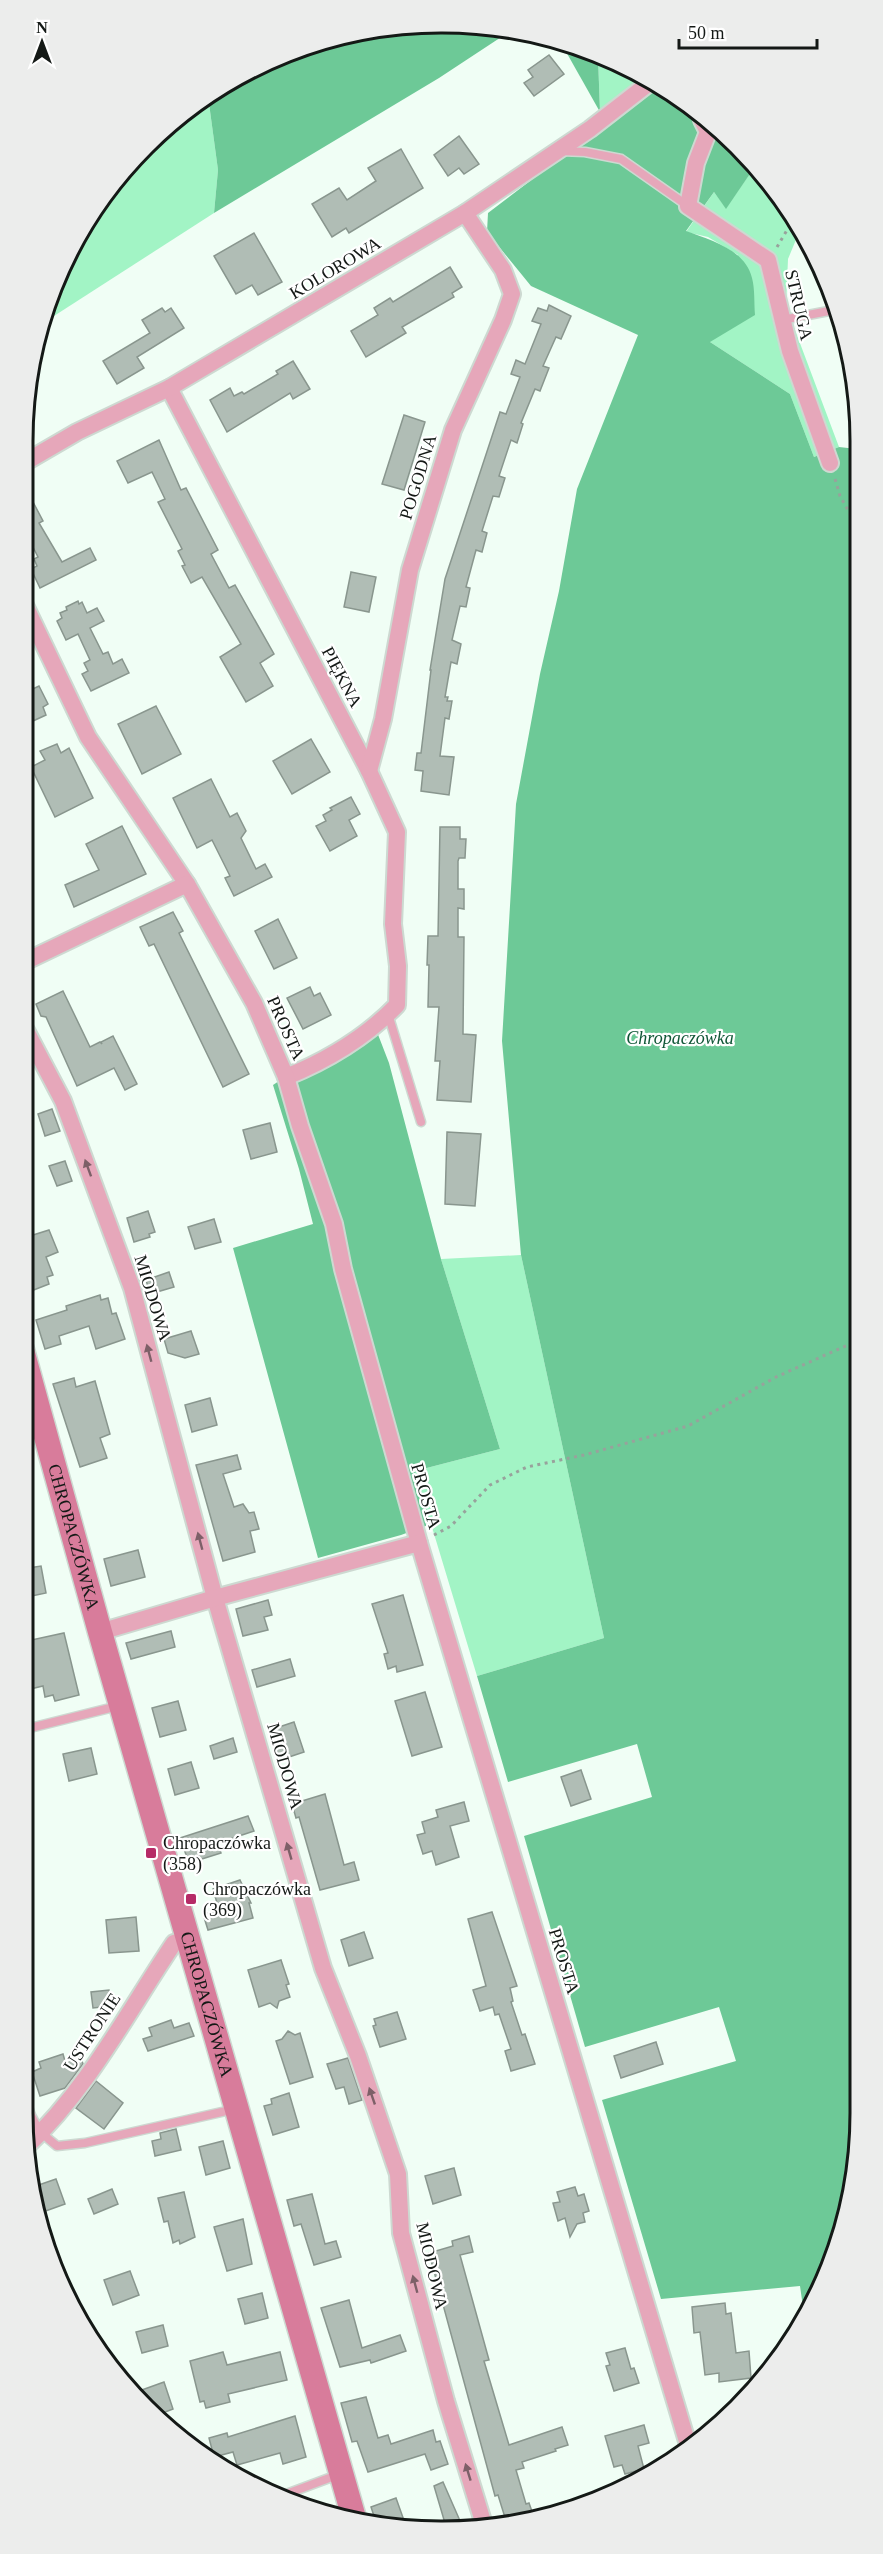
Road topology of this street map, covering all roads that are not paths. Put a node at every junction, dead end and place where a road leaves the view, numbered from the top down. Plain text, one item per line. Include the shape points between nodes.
1 (644, 87) edge
2 (706, 130) edge
3 (557, 151) junction
4 (688, 206) junction
5 (465, 213) junction
6 (828, 311) edge
7 (782, 320) junction
8 (170, 388) junction
9 (33, 458) edge
10 (830, 463) road end
11 (33, 622) edge
12 (369, 771) junction
13 (187, 884) junction
14 (33, 958) edge
15 (393, 1009) junction
16 (33, 1044) edge
17 (286, 1077) junction
18 (421, 1122) dead end
19 (33, 1390) edge
20 (419, 1543) junction
21 (215, 1598) junction
22 (100, 1632) junction
23 (122, 1705) junction
24 (33, 1727) edge
25 (189, 1939) junction
26 (238, 2109) junction
27 (33, 2120) edge
28 (41, 2133) junction
29 (34, 2139) edge
30 (687, 2439) edge
31 (341, 2473) junction
32 (291, 2492) edge
33 (352, 2511) edge
34 (482, 2519) edge

1 - 3 street, KOLOROWA
2 - 4 street
3 - 4 lane via 621,159
3 - 5 street, KOLOROWA
4 - 7 street, STRUGA via 768,260
5 - 8 street, KOLOROWA
5 - 12 street, POGODNA via 503,270 512,294 453,430 410,570 383,719
6 - 7 lane
7 - 10 street, STRUGA
8 - 9 street, KOLOROWA
8 - 12 street, PIĘKNA
11 - 13 street, PROSTA via 88,737
12 - 15 street, PIĘKNA via 397,832 393,924 398,966
13 - 14 street
13 - 17 street, PROSTA via 254,1003
15 - 17 street via 374,1028 316,1065
15 - 18 lane
21 -> 16 street, MIODOWA via 132,1288 63,1101
17 - 20 street, PROSTA via 334,1224
19 - 22 street, CHROPACZÓWKA
20 - 21 street
20 - 30 street, PROSTA
21 - 22 street
34 -> 21 street, MIODOWA via 401,2233 398,2174 323,1968
22 - 23 street, CHROPACZÓWKA
23 - 24 lane
23 - 25 street, CHROPACZÓWKA
25 - 26 street, CHROPACZÓWKA
25 - 28 street, USTRONIE via 174,1943 94,2069
26 - 28 lane via 85,2143 57,2146
26 - 31 street, CHROPACZÓWKA
27 - 28 lane
28 - 29 street, USTRONIE
31 - 32 lane
31 - 33 street, CHROPACZÓWKA

